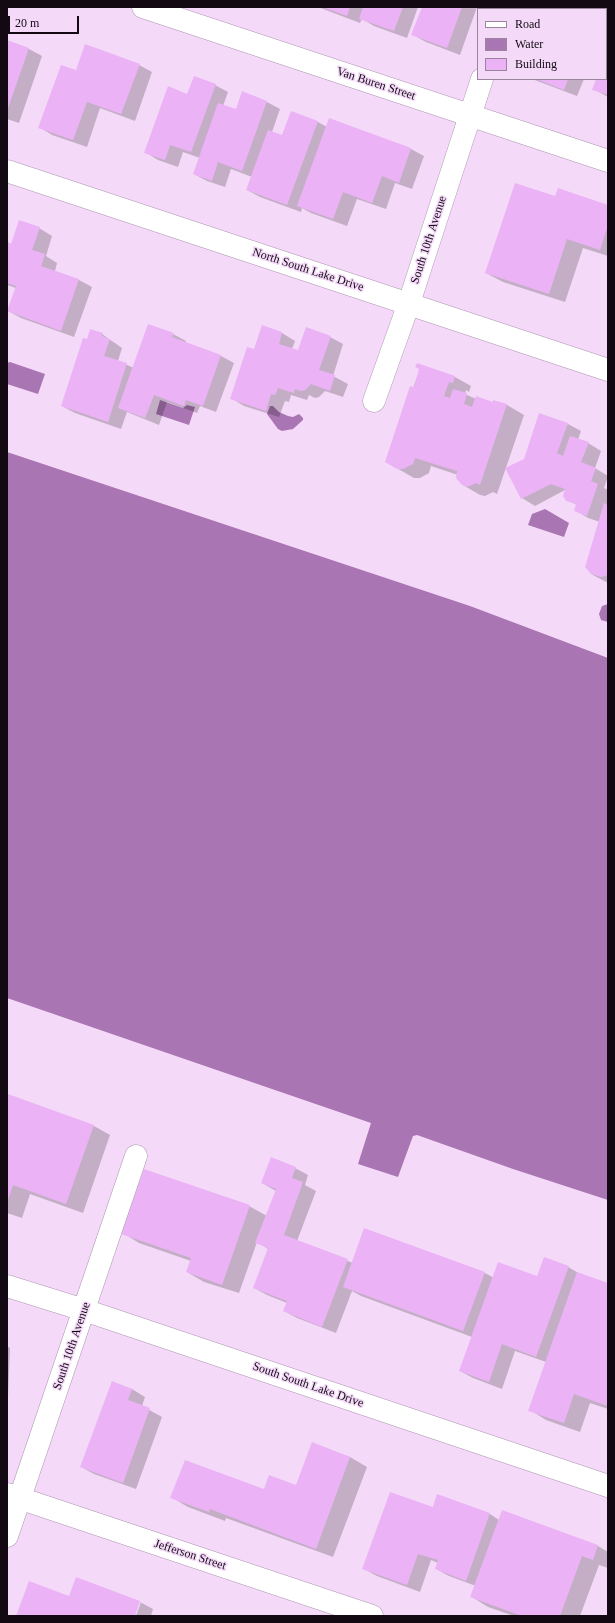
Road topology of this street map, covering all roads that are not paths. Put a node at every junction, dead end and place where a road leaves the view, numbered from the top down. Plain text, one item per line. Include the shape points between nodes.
1 (143, 7) edge
2 (482, 80) edge
3 (470, 115) junction
4 (608, 161) edge
5 (7, 172) edge
6 (409, 303) junction
7 (608, 370) edge
8 (374, 401) dead end
9 (136, 1156) dead end
10 (7, 1286) edge
11 (84, 1310) junction
12 (608, 1486) edge
13 (13, 1496) edge
14 (7, 1536) edge
15 (372, 1616) edge

1 - 3 street, Van Buren Street
2 - 3 street, South 10th Avenue
3 - 4 street, Van Buren Street
3 - 6 street, South 10th Avenue
5 - 6 street, North South Lake Drive
6 - 7 street, North South Lake Drive
6 - 8 street, South 10th Avenue
9 - 11 street, South 10th Avenue
10 - 11 street, South South Lake Drive
11 - 12 street, South South Lake Drive
11 - 13 street, South 10th Avenue
13 - 14 street, South 10th Avenue
13 - 15 street, Jefferson Street

